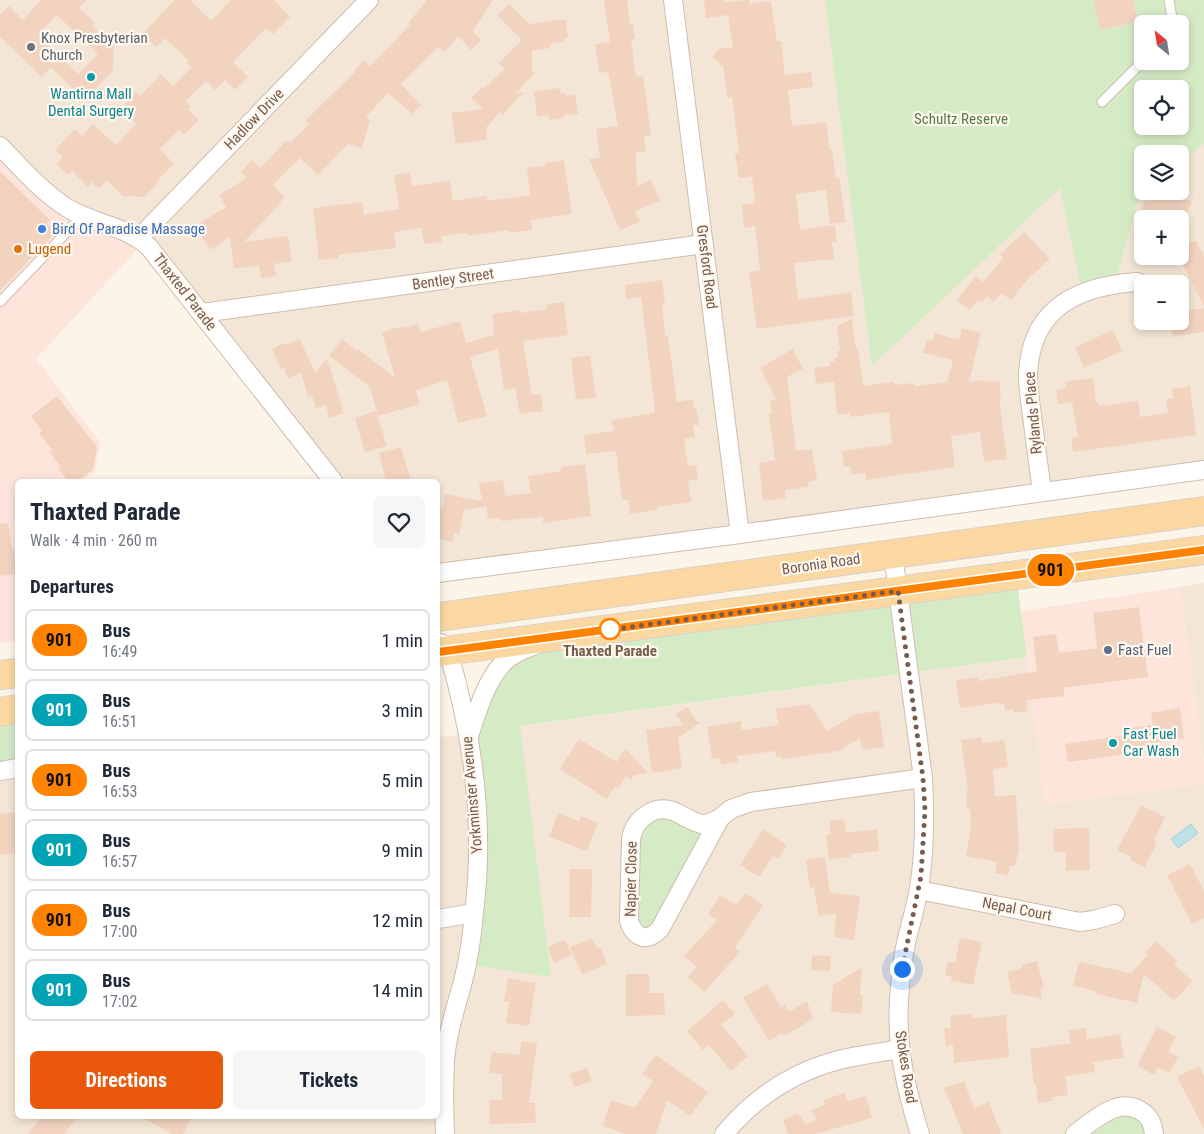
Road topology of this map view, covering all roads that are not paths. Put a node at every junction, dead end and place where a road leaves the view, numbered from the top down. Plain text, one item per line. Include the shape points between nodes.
1 (369, 0) edge
2 (673, 0) edge
3 (1169, 0) edge
4 (1171, 15) edge
5 (1134, 70) edge
6 (1102, 102) dead end
7 (0, 146) edge
8 (84, 215) junction
9 (139, 238) junction
10 (704, 244) junction
11 (1134, 282) edge
12 (0, 302) edge
13 (202, 313) junction
14 (1204, 470) edge
15 (331, 479) edge
16 (1042, 492) junction
17 (1204, 511) edge
18 (740, 534) junction
19 (1204, 550) edge
20 (894, 554) junction
21 (440, 573) edge
22 (898, 591) junction
23 (440, 617) edge
24 (552, 637) junction
25 (441, 647) edge
26 (15, 673) edge
27 (0, 675) edge
28 (15, 710) edge
29 (0, 712) edge
30 (468, 739) junction
31 (15, 768) edge
32 (0, 771) edge
33 (923, 778) junction
34 (720, 818) junction
35 (918, 890) junction
36 (474, 913) junction
37 (1115, 914) dead end
38 (440, 919) edge
39 (900, 1049) junction
40 (443, 1134) edge
41 (724, 1134) edge
42 (920, 1134) edge
43 (1075, 1134) edge
44 (1154, 1134) edge

1 - 9 street, Hadlow Drive
2 - 10 street, Gresford Road
3 - 4 lane
5 - 6 lane
7 - 8 street, Thaxted Parade via 54,198
8 - 9 street, Thaxted Parade
8 - 12 lane
9 - 13 street, Thaxted Parade via 155,253
10 - 13 street, Bentley Street
10 - 18 street, Gresford Road
11 - 16 street, Rylands Place via 1104,286 1072,297 1050,313 1036,336 1028,376
13 - 15 street, Thaxted Parade
14 - 16 street
16 - 18 street
17 - 20 main road, Boronia Road
18 - 21 street
19 - 22 main road
20 - 22 street, Stokes Road
20 - 23 main road, Boronia Road
22 - 24 main road
22 - 33 street, Stokes Road
24 - 25 main road
24 - 30 street via 509,658 498,668
25 - 30 street, Yorkminster Avenue via 461,697
26 - 27 main road
28 - 29 main road
30 - 36 street, Yorkminster Avenue via 477,817
31 - 32 street
33 - 34 street, Napier Close via 751,802 731,809
33 - 35 street, Stokes Road via 924,842
34 - 34 street, Napier Close via 660,929 655,935 638,936 629,921 631,839 637,823 644,815 663,809 704,824
35 - 37 street, Nepal Court via 1080,922
35 - 39 street, Stokes Road via 902,969
36 - 38 street
36 - 40 street, Yorkminster Avenue via 464,978 446,1049
39 - 41 street via 839,1060 803,1073 761,1097
39 - 42 street, Stokes Road
43 - 44 street via 1121,1106 1145,1113 1151,1120

